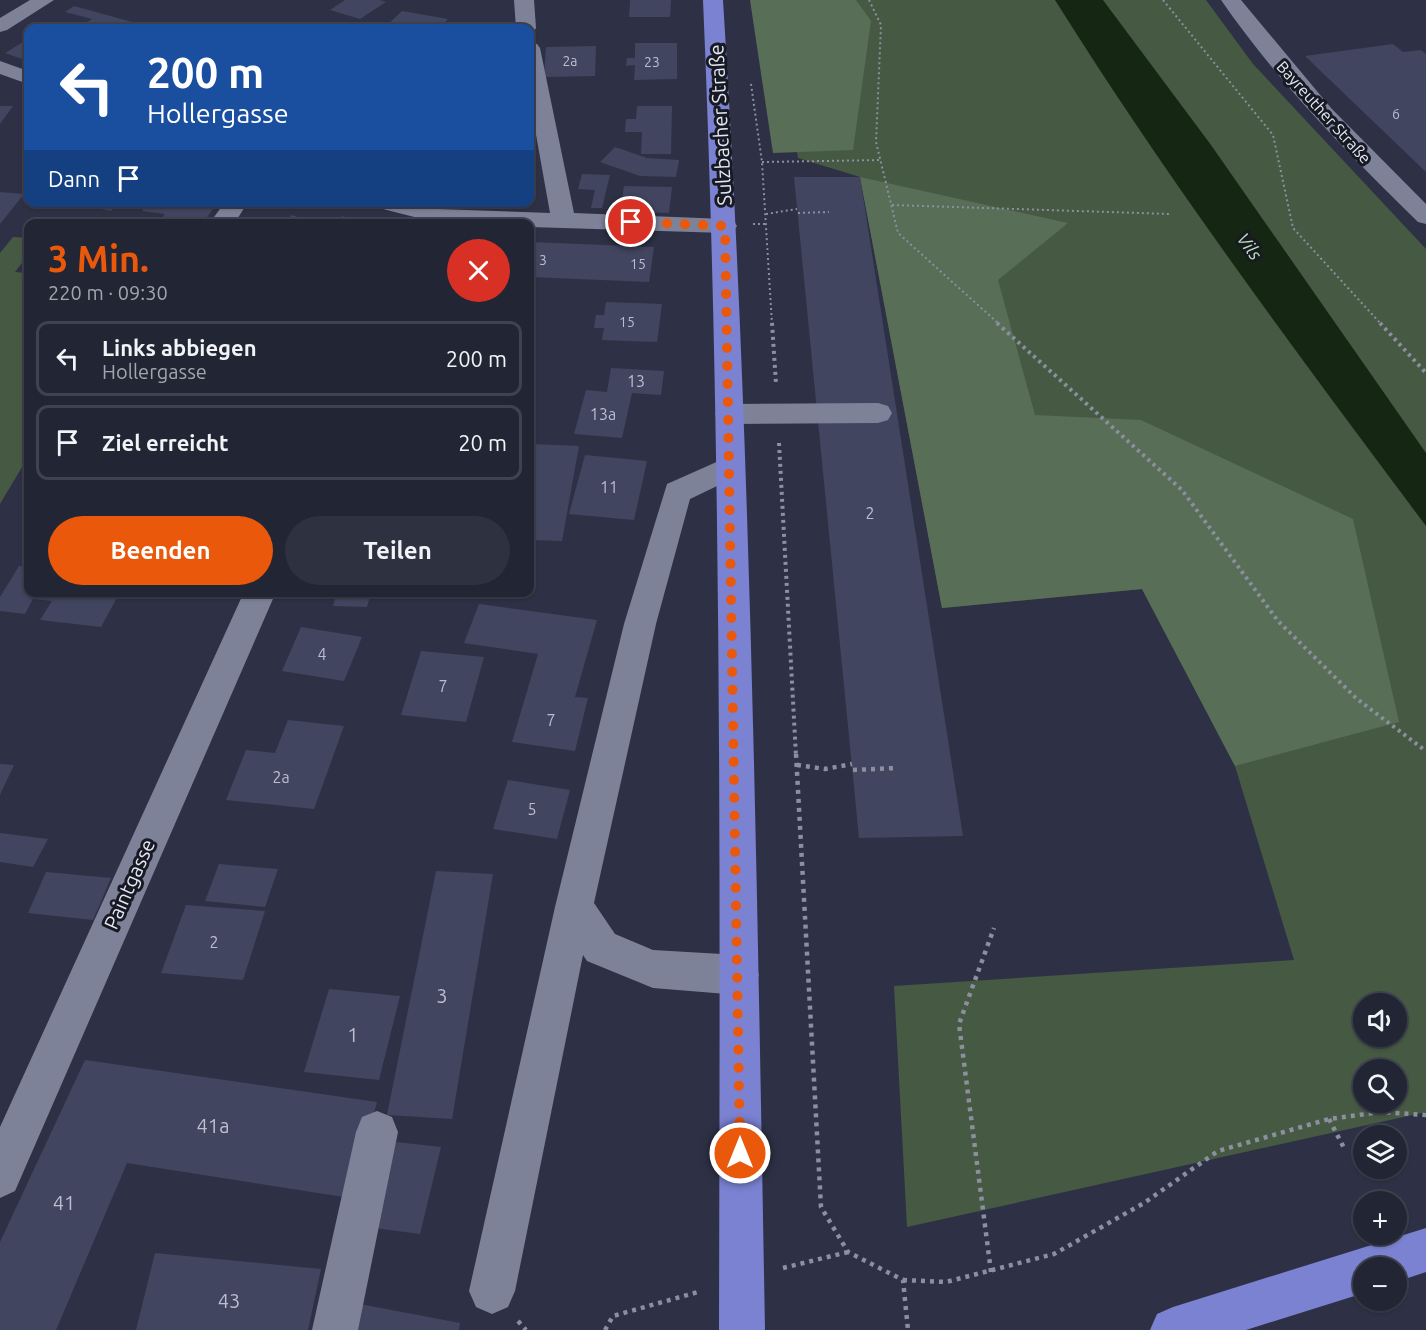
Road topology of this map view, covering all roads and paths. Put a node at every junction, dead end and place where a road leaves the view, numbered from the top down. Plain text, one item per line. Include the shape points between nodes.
1 (44, 0) edge
2 (524, 0) edge
3 (712, 0) edge
4 (869, 0) edge
5 (1163, 0) edge
6 (1231, 0) edge
7 (526, 24) edge
8 (0, 26) edge
9 (0, 67) edge
10 (534, 69) edge
11 (24, 76) edge
12 (751, 81) dead end
13 (882, 160) junction
14 (762, 162) junction
15 (892, 205) junction
16 (403, 207) edge
17 (829, 212) dead end
18 (766, 214) junction
19 (1170, 214) dead end
20 (1426, 217) edge
21 (563, 219) junction
22 (725, 226) junction
23 (1426, 373) edge
24 (777, 413) junction
25 (878, 413) dead end
26 (729, 414) junction
27 (730, 467) junction
28 (258, 597) edge
29 (1426, 751) edge
30 (797, 765) junction
31 (897, 768) dead end
32 (574, 907) junction
33 (994, 928) dead end
34 (739, 975) junction
35 (1426, 1115) edge
36 (1329, 1119) junction
37 (377, 1132) dead end
38 (1344, 1148) dead end
39 (0, 1176) edge
40 (1426, 1251) edge
41 (1407, 1257) edge
42 (991, 1272) junction
43 (1353, 1273) edge
44 (903, 1280) junction
45 (492, 1291) dead end
46 (335, 1330) edge
47 (742, 1330) edge
48 (908, 1330) edge
49 (1173, 1330) edge

1 - 8 street
2 - 7 street
3 - 22 main road, Sulzbacher Straße
4 - 13 path via 882,25 876,142
5 - 23 path via 1273,135 1293,228
6 - 20 street, Bayreuther Straße via 1266,48 1375,168
9 - 11 street
10 - 21 street
12 - 14 path
13 - 14 path
13 - 15 path
14 - 18 path
15 - 19 path
15 - 29 path via 898,234 1182,490 1278,621 1357,699
16 - 21 street via 438,216
17 - 18 path
18 - 24 path
21 - 22 street
22 - 26 main road, Sulzbacher Straße
24 - 25 street
24 - 26 street
24 - 30 path
26 - 27 main road, Sulzbacher Straße
27 - 32 street via 677,492 640,624
27 - 34 main road, Sulzbacher Straße
28 - 39 street, Paintgasse
30 - 31 path via 825,769
30 - 44 path via 821,1206 848,1251
32 - 34 street via 601,948 653,969
32 - 45 street
33 - 42 path via 959,1024
34 - 47 main road, Sulzbacher Straße
35 - 36 path via 1382,1112
36 - 38 path
36 - 42 path via 1218,1151 1144,1203 1054,1254
37 - 46 street
40 - 41 main road
42 - 44 path via 946,1282
43 - 49 main road
44 - 48 path

